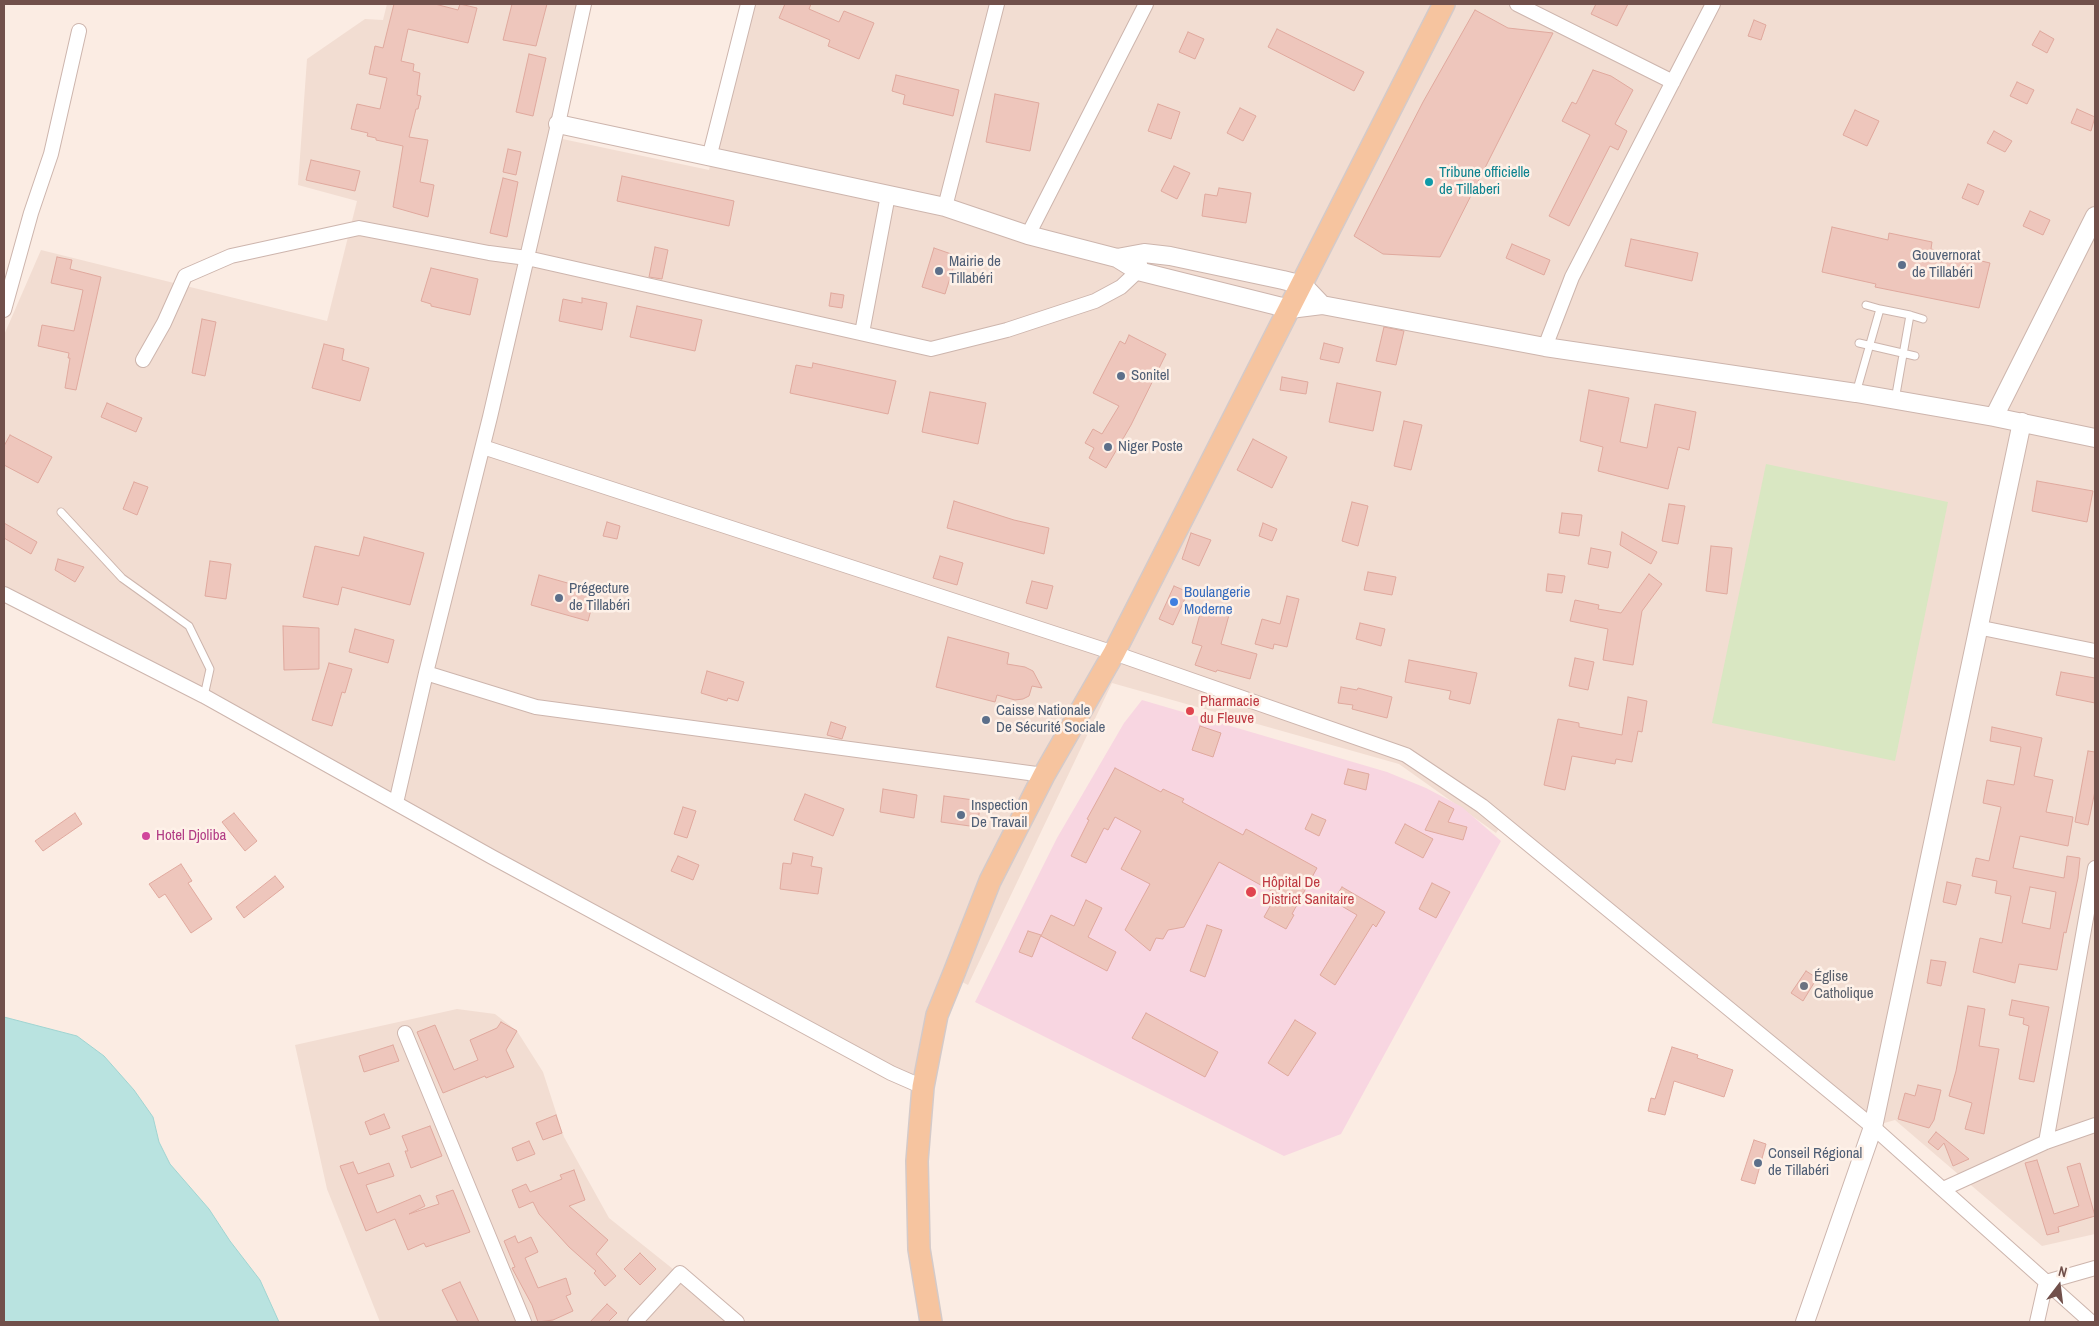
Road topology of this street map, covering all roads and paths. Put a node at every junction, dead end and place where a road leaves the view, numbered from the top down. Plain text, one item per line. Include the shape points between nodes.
1 (584, 4) edge
2 (748, 4) edge
3 (997, 4) edge
4 (1146, 4) edge
5 (1444, 4) edge
6 (1517, 4) edge
7 (1713, 4) edge
8 (79, 31) dead end
9 (1673, 82) junction
10 (558, 124) junction
11 (709, 158) junction
12 (888, 195) junction
13 (945, 206) junction
14 (2095, 216) edge
15 (1028, 235) junction
16 (2090, 239) edge
17 (1144, 253) junction
18 (527, 258) junction
19 (1117, 258) junction
20 (1138, 272) junction
21 (1302, 285) junction
22 (1322, 305) junction
23 (1866, 305) dead end
24 (1290, 309) junction
25 (1880, 309) junction
26 (4, 310) edge
27 (1910, 315) junction
28 (1923, 319) dead end
29 (862, 333) junction
30 (1859, 343) dead end
31 (1869, 346) junction
32 (1545, 347) junction
33 (1903, 353) junction
34 (1915, 356) dead end
35 (143, 360) dead end
36 (1856, 393) junction
37 (1894, 401) junction
38 (1994, 417) junction
39 (2022, 422) junction
40 (2095, 438) edge
41 (483, 447) junction
42 (61, 512) dead end
43 (4, 594) edge
44 (1977, 627) junction
45 (2095, 651) edge
46 (1114, 653) junction
47 (426, 673) junction
48 (204, 696) junction
49 (1044, 775) junction
50 (396, 803) junction
51 (2095, 868) edge
52 (2089, 937) edge
53 (405, 1033) dead end
54 (923, 1087) junction
55 (2095, 1125) edge
56 (1873, 1127) junction
57 (2046, 1142) junction
58 (1942, 1189) junction
59 (2095, 1268) edge
60 (2046, 1282) junction
61 (524, 1322) edge
62 (635, 1322) edge
63 (738, 1322) edge
64 (931, 1322) edge
65 (1805, 1322) edge
66 (2036, 1322) edge
67 (2091, 1322) edge

1 - 10 street
2 - 11 street
3 - 13 street
4 - 15 street
5 - 21 main road
6 - 9 street
7 - 9 street
8 - 26 street via 51,154 30,213
9 - 32 street via 1572,277
10 - 11 street
10 - 18 street
11 - 12 street
12 - 13 street
12 - 29 street
13 - 15 street
14 - 16 street
15 - 19 street
16 - 38 street
17 - 19 street
17 - 20 street
17 - 21 street
18 - 29 street
18 - 35 street via 359,228 231,256 185,276
18 - 41 street
19 - 20 street
20 - 24 street
20 - 29 street via 1121,287 1094,301 1007,330 932,348
21 - 22 street
21 - 24 main road
22 - 24 street
22 - 32 street
23 - 25 lane
24 - 46 main road
25 - 27 lane
25 - 31 lane
27 - 28 lane
27 - 33 lane
30 - 31 lane
31 - 33 lane
31 - 36 lane
32 - 36 street
33 - 34 lane
33 - 37 lane
36 - 37 street
37 - 38 street
38 - 39 street
39 - 40 street
39 - 44 street
41 - 46 street
41 - 47 street
42 - 48 lane via 122,578 189,626 210,669
43 - 48 street
44 - 45 street
44 - 56 street
46 - 49 main road
46 - 56 street via 1406,756 1482,806
47 - 49 street via 536,707
47 - 50 street
48 - 50 street
49 - 54 main road via 990,881 937,1016
50 - 54 street via 882,1068
51 - 52 street
52 - 57 street
53 - 61 street
54 - 64 main road via 917,1161 919,1249
55 - 57 street
56 - 58 street
56 - 65 street
57 - 58 street
58 - 60 street
59 - 60 street
60 - 66 street
60 - 67 street
62 - 63 street via 680,1273

